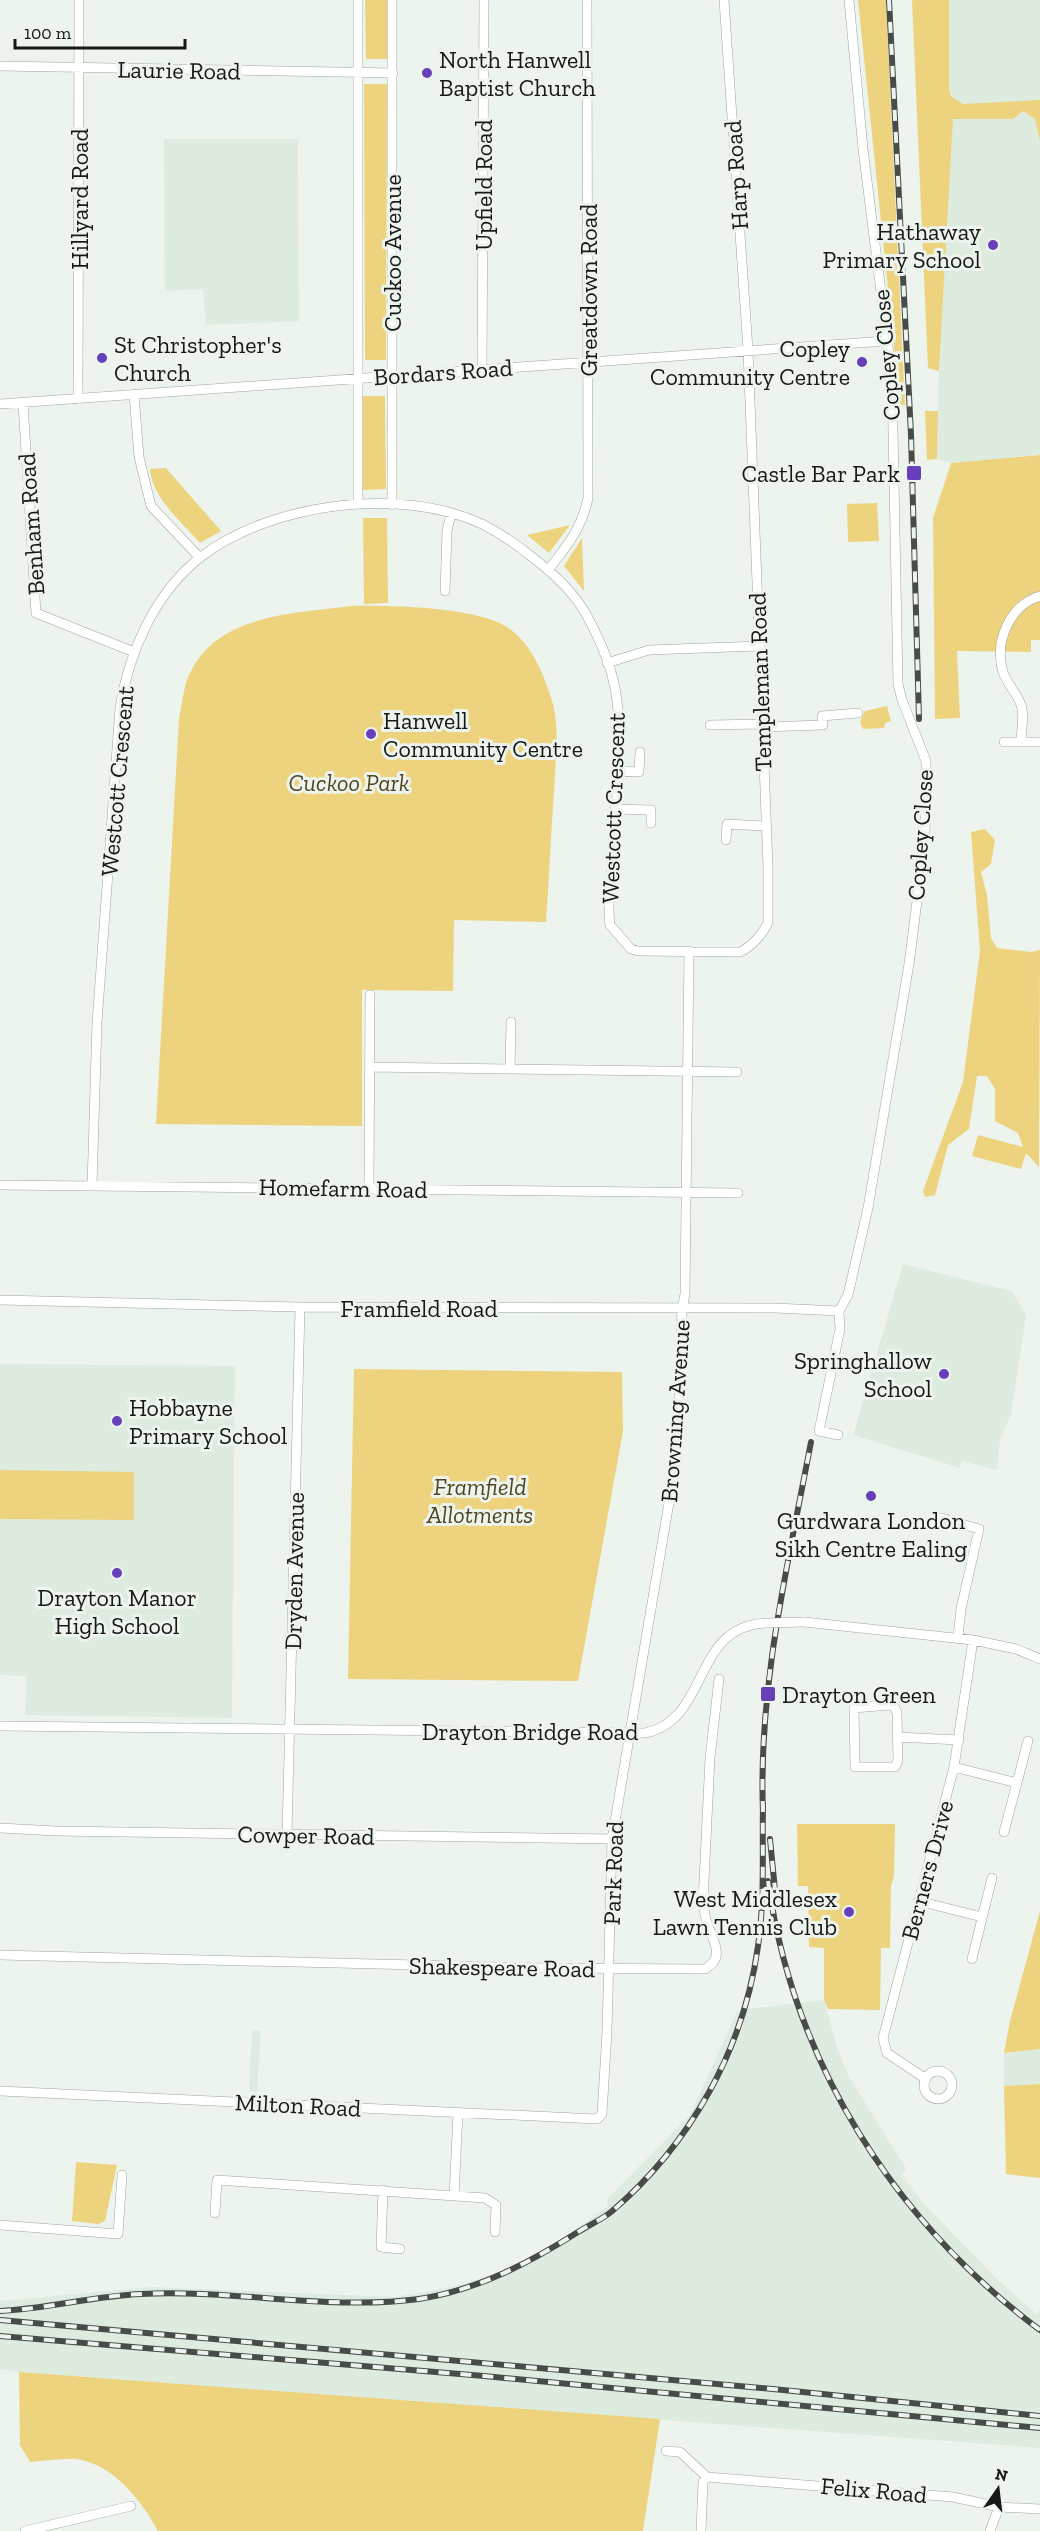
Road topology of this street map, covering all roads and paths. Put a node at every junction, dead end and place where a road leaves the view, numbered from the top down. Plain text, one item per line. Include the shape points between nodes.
1 (79, 0) edge
2 (357, 0) edge
3 (393, 0) edge
4 (484, 0) edge
5 (587, 0) edge
6 (724, 0) edge
7 (849, 0) edge
8 (0, 66) edge
9 (79, 68) junction
10 (357, 73) junction
11 (393, 73) junction
12 (886, 341) junction
13 (748, 350) junction
14 (587, 361) junction
15 (482, 369) junction
16 (392, 376) junction
17 (358, 379) junction
18 (134, 394) junction
19 (78, 399) junction
20 (23, 403) junction
21 (0, 404) edge
22 (358, 504) junction
23 (392, 505) junction
24 (451, 513) junction
25 (200, 558) junction
26 (549, 569) junction
27 (445, 591) dead end
28 (1040, 596) edge
29 (759, 646) junction
30 (134, 652) junction
31 (607, 663) junction
32 (858, 713) dead end
33 (710, 725) dead end
34 (761, 726) junction
35 (1004, 742) dead end
36 (1021, 742) junction
37 (1039, 742) edge
38 (640, 752) dead end
39 (617, 771) junction
40 (615, 809) junction
41 (651, 824) dead end
42 (765, 826) junction
43 (726, 840) dead end
44 (689, 951) junction
45 (370, 994) dead end
46 (512, 1022) dead end
47 (370, 1067) junction
48 (510, 1069) junction
49 (688, 1071) junction
50 (737, 1072) dead end
51 (0, 1185) edge
52 (92, 1185) junction
53 (369, 1189) junction
54 (686, 1193) junction
55 (738, 1193) dead end
56 (0, 1300) edge
57 (300, 1307) junction
58 (682, 1309) junction
59 (839, 1311) junction
60 (838, 1435) dead end
61 (942, 1518) dead end
62 (958, 1637) junction
63 (974, 1640) junction
64 (1040, 1648) edge
65 (1029, 1654) junction
66 (1040, 1659) edge
67 (719, 1679) dead end
68 (0, 1725) edge
69 (291, 1730) junction
70 (629, 1734) junction
71 (897, 1737) junction
72 (959, 1740) junction
73 (1028, 1741) dead end
74 (954, 1767) junction
75 (1017, 1783) junction
76 (0, 1828) edge
77 (1004, 1832) dead end
78 (287, 1834) junction
79 (612, 1839) junction
80 (992, 1878) dead end
81 (918, 1901) junction
82 (982, 1917) junction
83 (0, 1955) edge
84 (972, 1959) dead end
85 (609, 1970) junction
86 (926, 2079) dead end
87 (0, 2091) edge
88 (458, 2113) junction
89 (597, 2119) joint
90 (122, 2175) dead end
91 (383, 2190) junction
92 (454, 2196) junction
93 (215, 2213) dead end
94 (0, 2225) edge
95 (495, 2232) dead end
96 (400, 2248) dead end
97 (666, 2451) dead end
98 (707, 2477) junction
99 (131, 2506) dead end
100 (999, 2506) junction
101 (1040, 2509) edge
102 (25, 2531) edge
103 (701, 2531) edge
104 (990, 2531) edge

1 - 9 street, Hillyard Road
2 - 10 street, Cuckoo Avenue
3 - 11 street, Cuckoo Avenue
4 - 15 street, Upfield Road
5 - 14 street, Greatdown Road
6 - 13 street, Harp Road
7 - 12 street, Copley Close
8 - 9 street, Laurie Road
9 - 10 street, Laurie Road
9 - 19 street, Hillyard Road
10 - 11 street
10 - 17 street, Cuckoo Avenue
11 - 16 street, Cuckoo Avenue
12 - 13 street, Bordars Road
12 - 59 street, Copley Close via 892,379 898,684 926,761 925,838 909,964 868,1208 848,1295
13 - 14 street, Bordars Road
13 - 29 street, Templeman Road
14 - 15 street, Bordars Road
14 - 26 street, Greatdown Road via 588,498 584,518
15 - 16 street, Bordars Road
16 - 17 street, Bordars Road
16 - 23 street, Cuckoo Avenue
17 - 18 street, Bordars Road
17 - 22 street, Cuckoo Avenue
18 - 19 street, Bordars Road
18 - 25 street via 139,457 152,506
19 - 20 street, Bordars Road
20 - 21 street, Bordars Road
20 - 30 street, Benham Road via 36,613
22 - 23 street, Westcott Crescent
22 - 25 street, Westcott Crescent via 311,509 268,521 232,536
23 - 24 street, Westcott Crescent
24 - 26 street, Westcott Crescent via 511,540
24 - 27 street
25 - 30 street, Westcott Crescent via 157,609
26 - 31 street, Westcott Crescent via 584,611
28 - 36 street via 1014,612 1006,625 1001,653 1002,669 1022,706
29 - 31 street via 650,650
29 - 34 street, Templeman Road
30 - 52 street, Westcott Crescent via 120,708 97,1023
31 - 39 street, Westcott Crescent via 618,712
32 - 34 street via 822,716 823,725
33 - 34 street
34 - 42 street, Templeman Road
35 - 36 street
36 - 37 street
38 - 39 street via 639,772
39 - 40 street, Westcott Crescent
40 - 41 street via 651,810
40 - 44 street, Westcott Crescent via 610,925 631,949
42 - 43 street via 727,824
42 - 44 street, Templeman Road via 765,929 740,952
44 - 49 street, Browning Avenue
45 - 47 street
46 - 48 street
47 - 48 street
47 - 53 street
48 - 49 street
49 - 50 street
49 - 54 street, Browning Avenue
51 - 52 street, Homefarm Road
52 - 53 street, Homefarm Road
53 - 54 street, Homefarm Road
54 - 55 street
54 - 58 street, Browning Avenue
56 - 57 street, Framfield Road
57 - 58 street, Framfield Road
57 - 69 street, Dryden Avenue
58 - 59 street, Framfield Road
58 - 70 street, Browning Avenue via 673,1479
59 - 60 street, Copley Close via 840,1329 819,1431
61 - 62 street via 979,1529
62 - 63 street, Drayton Bridge Road
62 - 70 street, Drayton Bridge Road, bridge via 804,1622 744,1628 716,1647 686,1706 674,1720 651,1732
63 - 65 street, Drayton Bridge Road
63 - 72 street, Berners Drive
64 - 65 street
65 - 66 street, Drayton Bridge Road
67 - 85 street, Shakespeare Road via 710,1758 703,1902 707,1925 717,1945 716,1958 700,1970
68 - 69 street, Drayton Bridge Road
69 - 70 street, Drayton Bridge Road
69 - 78 street, Dryden Avenue
70 - 79 street, Park Road
71 - 71 street via 895,1767 855,1767 854,1708 895,1708
71 - 72 street
72 - 74 street, Berners Drive
73 - 75 street
74 - 75 street
74 - 81 street, Berners Drive
75 - 77 street
76 - 78 street, Cowper Road
78 - 79 street, Cowper Road
79 - 85 street, Park Road
80 - 82 street
81 - 82 street
81 - 86 street, Berners Drive via 883,2045 887,2052
82 - 84 street
83 - 85 street, Shakespeare Road
85 - 89 street, Park Road via 603,2107
87 - 88 street, Milton Road
88 - 89 street, Milton Road
88 - 92 street
90 - 94 street via 118,2234
91 - 92 street
91 - 93 street via 217,2180
91 - 96 street via 381,2247
92 - 95 street via 485,2198 496,2205
97 - 98 street via 680,2452
98 - 100 street, Felix Road via 953,2497
98 - 103 street via 703,2482
99 - 102 street
100 - 101 street, Felix Road
100 - 104 street

